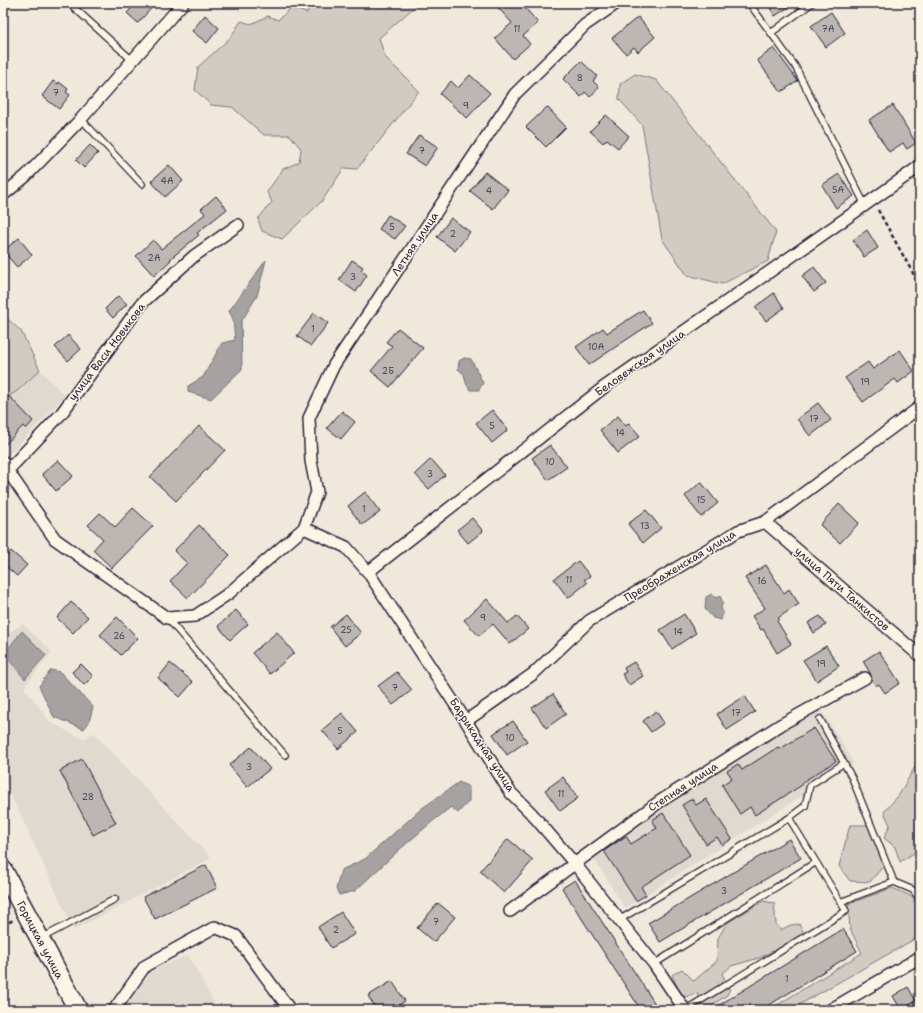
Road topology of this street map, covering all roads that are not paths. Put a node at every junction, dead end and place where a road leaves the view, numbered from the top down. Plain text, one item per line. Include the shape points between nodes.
1 (69, 3) edge
2 (183, 3) edge
3 (617, 3) edge
4 (749, 3) edge
5 (812, 3) edge
6 (771, 33) junction
7 (132, 60) junction
8 (81, 118) junction
9 (920, 166) edge
10 (142, 184) dead end
11 (3, 195) edge
12 (865, 205) junction
13 (238, 225) dead end
14 (920, 407) edge
15 (3, 458) edge
16 (7, 469) edge
17 (765, 522) junction
18 (304, 528) junction
19 (368, 572) junction
20 (167, 618) junction
21 (920, 656) edge
22 (865, 678) dead end
23 (820, 719) dead end
24 (466, 721) junction
25 (285, 755) dead end
26 (844, 763) junction
27 (789, 818) junction
28 (816, 862) junction
29 (575, 864) junction
30 (3, 870) edge
31 (894, 882) junction
32 (115, 899) dead end
33 (920, 900) edge
34 (840, 902) junction
35 (510, 911) dead end
36 (619, 920) junction
37 (40, 939) junction
38 (920, 957) edge
39 (654, 964) junction
40 (78, 1010) edge
41 (114, 1010) edge
42 (290, 1010) edge
43 (685, 1010) edge
44 (830, 1010) edge

1 - 7 lane
2 - 7 street
3 - 18 street, Летняя улица via 585,25 515,94 334,365 308,418 311,461 317,492
4 - 6 lane
5 - 6 lane
6 - 12 lane via 795,66
7 - 8 street
8 - 10 lane
8 - 11 street via 26,176
9 - 12 street, Беловежская улица
12 - 19 street, Беловежская улица via 603,388
13 - 16 street, улица Васи Новикова via 194,256 143,302 61,414
14 - 17 street, Преображенская улица
15 - 16 lane
16 - 20 street via 55,539
17 - 21 street, улица Пяти Танкистов
17 - 24 street, Преображенская улица via 738,531 589,621 533,674
18 - 19 street, Баррикадная улица via 346,547
18 - 20 street via 228,594 195,616
19 - 24 street, Баррикадная улица
20 - 25 lane
22 - 29 street, Степная улица via 782,724 659,802
23 - 26 lane
24 - 29 street, Баррикадная улица via 510,792
26 - 27 lane via 810,785 805,806
26 - 31 lane
27 - 28 lane
27 - 36 lane
28 - 34 lane
28 - 39 lane
29 - 35 street, Степная улица
29 - 36 street, Баррикадная улица
30 - 37 main road, Горицкая улица
31 - 33 lane via 914,890
31 - 34 lane
32 - 37 lane
34 - 43 lane via 846,911
36 - 39 street, Баррикадная улица
37 - 40 main road, Горицкая улица
38 - 44 street
39 - 43 street, Баррикадная улица
41 - 42 street via 146,966 214,927 236,936

